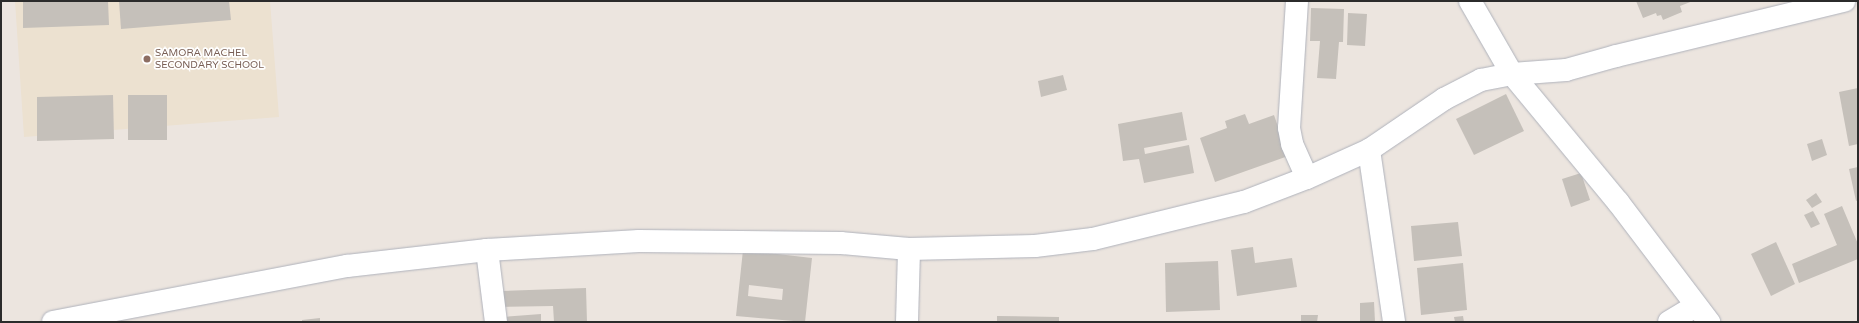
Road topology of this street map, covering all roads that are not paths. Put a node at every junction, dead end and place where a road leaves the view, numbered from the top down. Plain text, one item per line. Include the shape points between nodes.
1 (1297, 1) edge
2 (1470, 1) edge
3 (1844, 1) edge
4 (1512, 74) junction
5 (1369, 150) junction
6 (1307, 178) junction
7 (909, 249) junction
8 (487, 250) junction
9 (1703, 314) edge
10 (53, 322) edge
11 (496, 322) edge
12 (907, 322) edge
13 (1394, 322) edge
14 (1669, 322) edge

1 - 6 street via 1289,128 1292,144
2 - 4 street
3 - 4 street via 1566,70
4 - 5 street via 1481,80 1461,89
4 - 9 street via 1618,202
5 - 6 street
5 - 13 street
6 - 7 street via 1244,202 1093,239 1035,246
7 - 8 street via 841,243 639,241
7 - 12 street
8 - 10 street via 347,266
8 - 11 street
9 - 14 street

